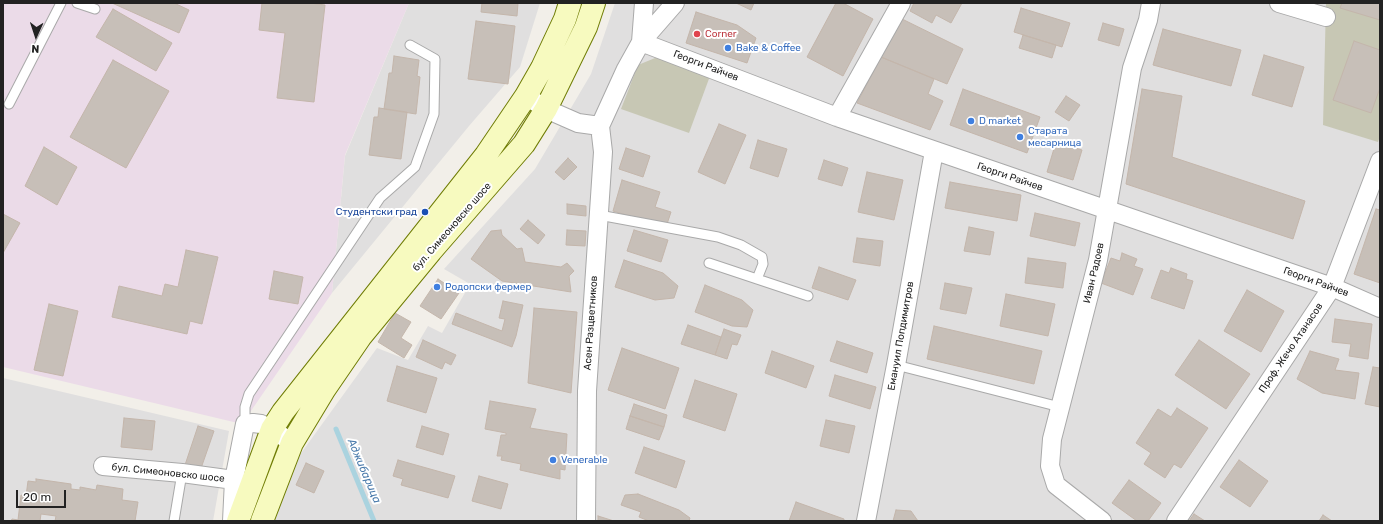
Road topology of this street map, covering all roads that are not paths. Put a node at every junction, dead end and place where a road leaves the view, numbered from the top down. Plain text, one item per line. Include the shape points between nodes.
1 (61, 3) edge
2 (77, 3) edge
3 (570, 3) edge
4 (594, 3) edge
5 (644, 3) edge
6 (675, 3) edge
7 (901, 3) edge
8 (1151, 3) edge
9 (1280, 3) edge
10 (95, 9) dead end
11 (1326, 17) dead end
12 (641, 42) junction
13 (410, 45) dead end
14 (526, 96) junction
15 (9, 104) dead end
16 (546, 109) junction
17 (837, 116) junction
18 (600, 126) junction
19 (934, 151) junction
20 (1380, 161) edge
21 (1108, 210) junction
22 (599, 215) junction
23 (709, 263) dead end
24 (757, 279) junction
25 (1332, 287) junction
26 (808, 296) dead end
27 (1380, 308) edge
28 (896, 366) junction
29 (1060, 407) junction
30 (245, 424) junction
31 (272, 429) junction
32 (292, 443) junction
33 (103, 466) dead end
34 (182, 473) junction
35 (234, 480) junction
36 (174, 521) edge
37 (232, 521) edge
38 (238, 521) edge
39 (262, 521) edge
40 (586, 521) edge
41 (866, 521) edge
42 (1102, 521) edge
43 (1176, 521) edge

1 - 15 lane
2 - 10 lane
3 - 14 main road, бул. Симеоновско шосе via 542,68
4 - 16 main road, бул. Симеоновско шосе via 586,27
5 - 12 street
6 - 12 street
7 - 17 street
8 - 21 street, Иван Радоев via 1132,68
9 - 11 street
12 - 17 street, Георги Райчев
12 - 18 street
13 - 30 lane via 435,59 434,114 415,167 380,198 249,394 245,407
14 - 16 street
14 - 31 main road, бул. Симеоновско шосе via 486,155
16 - 18 street via 578,123
16 - 32 main road, бул. Симеоновско шосе via 524,144 430,251 361,336
17 - 19 street, Георги Райчев
18 - 22 street, Асен Разцветников via 603,152
19 - 21 street, Георги Райчев
19 - 28 street, Емануил Попдимитров
20 - 25 street, Проф. Жечо Атанасов
21 - 25 street, Георги Райчев
21 - 29 street, Иван Радоев via 1098,260
22 - 24 lane via 718,237 741,245 762,257 764,264
22 - 40 street, Асен Разцветников via 587,391
23 - 24 lane
24 - 26 lane
25 - 27 street, Георги Райчев
25 - 43 street, Проф. Жечо Атанасов
28 - 29 lane
28 - 41 street, Емануил Попдимитров
29 - 42 street, Иван Радоев via 1052,439 1050,466 1056,485
30 - 31 street via 257,424
30 - 35 street, бул. Симеоновско шосе
31 - 32 street
31 - 38 main road, бул. Симеоновско шосе
32 - 39 main road, бул. Симеоновско шосе
33 - 34 street, бул. Симеоновско шосе
34 - 35 street, бул. Симеоновско шосе
34 - 36 lane
35 - 37 street, бул. Симеоновско шосе

